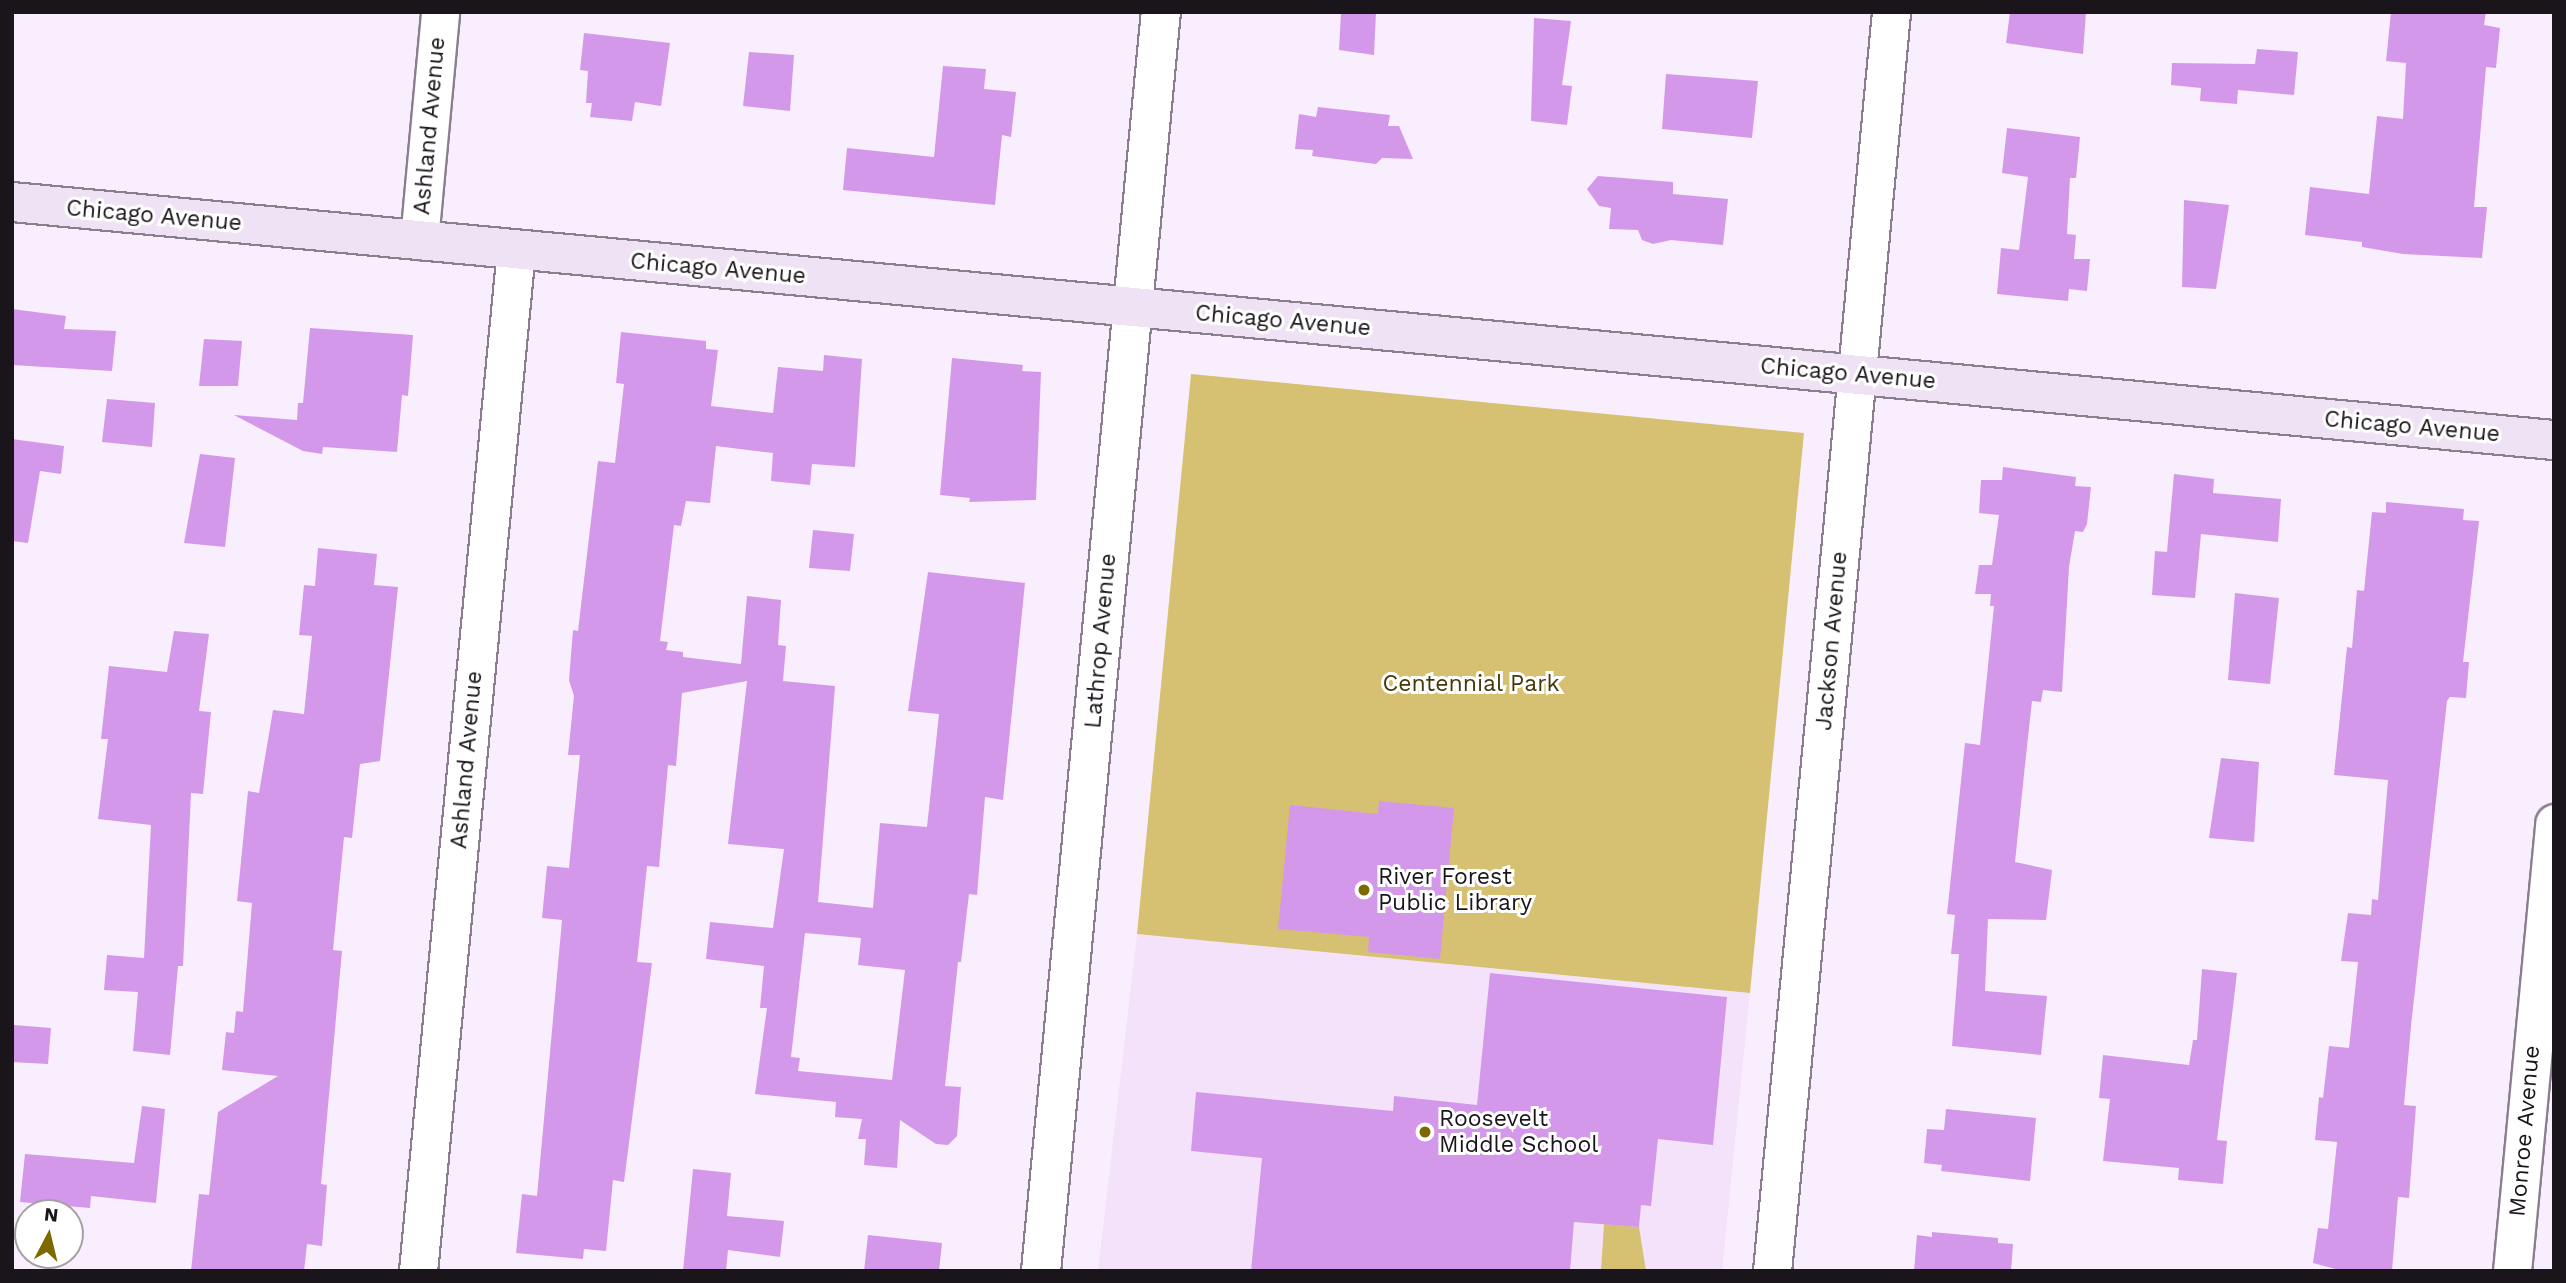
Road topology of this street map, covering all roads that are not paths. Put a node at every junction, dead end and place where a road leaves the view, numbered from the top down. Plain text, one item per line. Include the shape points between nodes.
1 (440, 12) edge
2 (1161, 12) edge
3 (1891, 12) edge
4 (12, 202) edge
5 (419, 240) junction
6 (516, 250) junction
7 (1132, 307) junction
8 (1857, 375) junction
9 (2554, 440) edge
10 (2554, 823) edge
11 (418, 1271) edge
12 (1041, 1271) edge
13 (1772, 1271) edge
14 (2512, 1271) edge

1 - 5 street, Ashland Avenue
2 - 7 street, Lathrop Avenue
3 - 8 street, Jackson Avenue
4 - 5 main road, Chicago Avenue
5 - 6 main road, Chicago Avenue
6 - 7 main road, Chicago Avenue
6 - 11 street, Ashland Avenue
7 - 8 main road, Chicago Avenue
7 - 12 street, Lathrop Avenue
8 - 9 main road, Chicago Avenue
8 - 13 street, Jackson Avenue
10 - 14 street, Monroe Avenue

